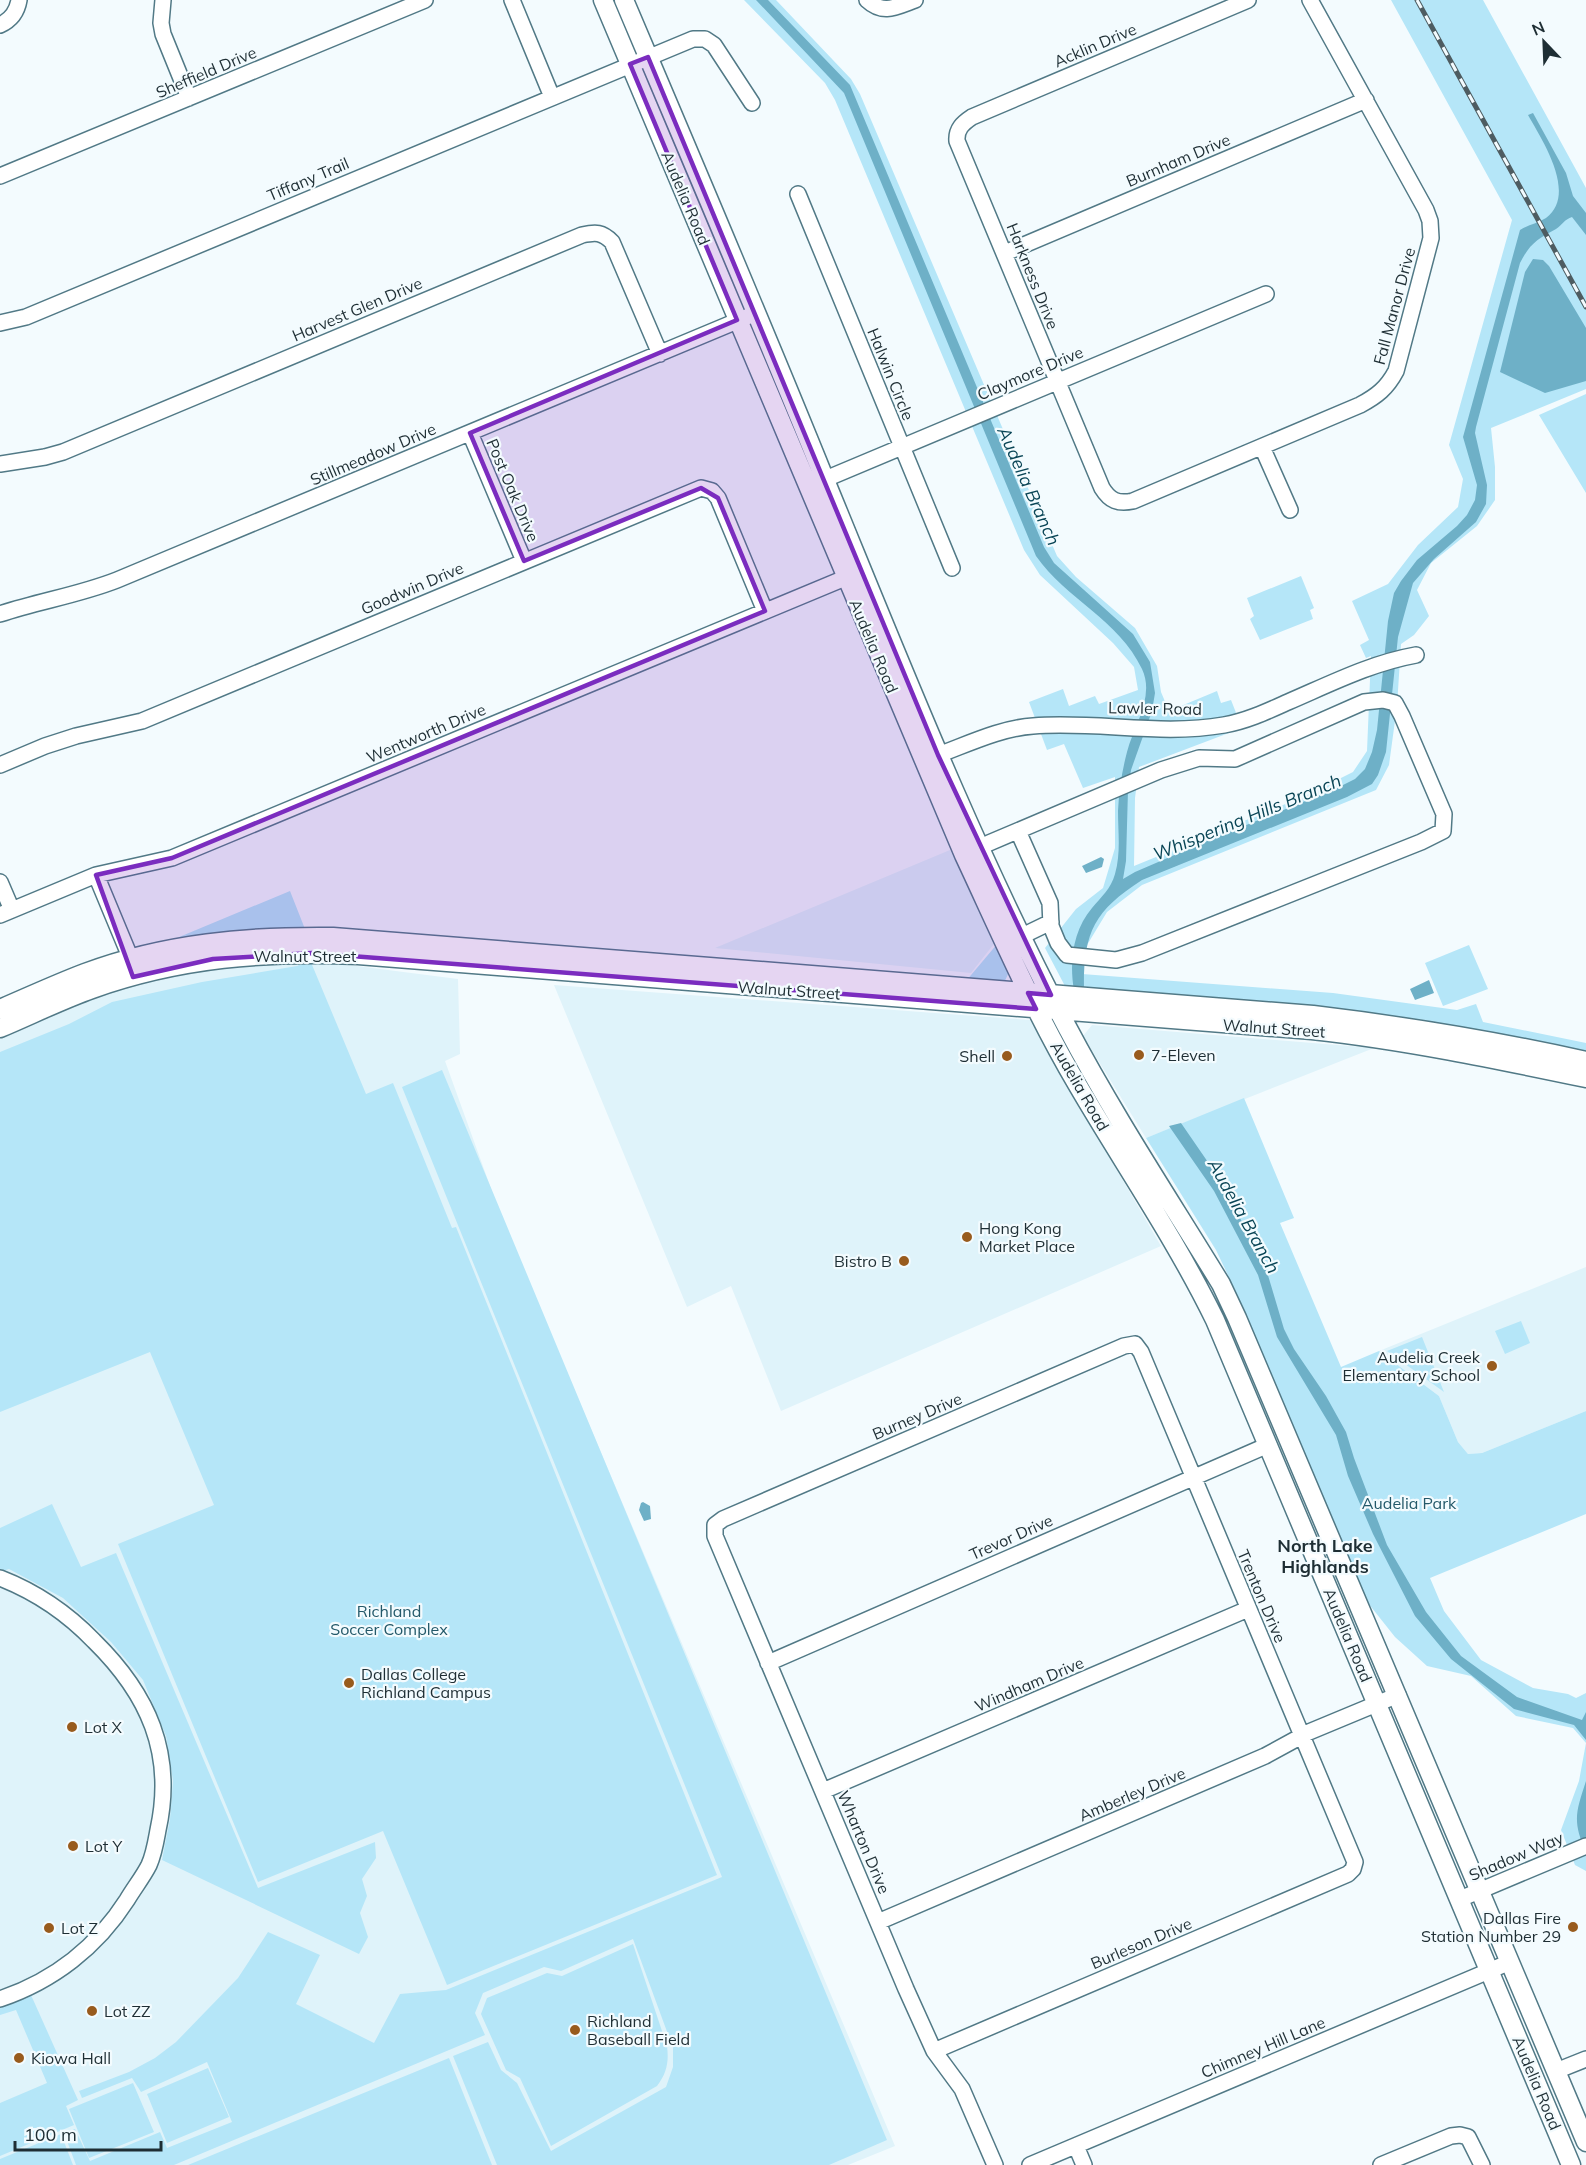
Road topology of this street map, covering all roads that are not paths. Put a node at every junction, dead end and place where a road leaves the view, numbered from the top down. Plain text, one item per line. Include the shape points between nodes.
1 (20, 0) edge
2 (163, 0) edge
3 (425, 0) edge
4 (512, 0) edge
5 (603, 0) edge
6 (624, 0) edge
7 (867, 0) edge
8 (915, 0) edge
9 (1248, 0) edge
10 (1310, 0) edge
11 (0, 25) edge
12 (648, 57) junction
13 (630, 64) junction
14 (552, 97) junction
15 (189, 98) junction
16 (1366, 100) junction
17 (752, 103) dead end
18 (959, 128) joint
19 (0, 176) edge
20 (798, 194) dead end
21 (1005, 253) junction
22 (1266, 294) dead end
23 (756, 313) junction
24 (737, 320) junction
25 (0, 323) edge
26 (660, 354) junction
27 (1058, 381) junction
28 (470, 433) junction
29 (902, 447) junction
30 (1262, 447) junction
31 (0, 464) edge
32 (825, 479) junction
33 (807, 487) junction
34 (1112, 500) joint
35 (1290, 510) dead end
36 (524, 561) junction
37 (952, 568) dead end
38 (854, 574) junction
39 (765, 611) junction
40 (0, 614) edge
41 (1409, 657) dead end
42 (929, 755) junction
43 (0, 765) edge
44 (1019, 830) junction
45 (971, 852) junction
46 (96, 875) junction
47 (0, 882) edge
48 (6, 913) edge
49 (1051, 922) junction
50 (1022, 936) junction
51 (416, 943) junction
52 (358, 955) junction
53 (565, 964) junction
54 (132, 968) junction
55 (1032, 1001) junction
56 (1054, 1002) junction
57 (0, 1009) edge
58 (0, 1028) edge
59 (1586, 1061) edge
60 (1586, 1078) edge
61 (1184, 1224) junction
62 (1167, 1233) junction
63 (1135, 1344) joint
64 (1288, 1436) junction
65 (1268, 1445) junction
66 (1194, 1477) junction
67 (715, 1525) joint
68 (0, 1578) edge
69 (1248, 1610) junction
70 (1366, 1621) junction
71 (1346, 1630) junction
72 (768, 1663) junction
73 (1398, 1695) junction
74 (1377, 1704) junction
75 (1302, 1736) junction
76 (823, 1791) junction
77 (1586, 1846) edge
78 (1355, 1862) joint
79 (1480, 1891) junction
80 (1460, 1899) junction
81 (878, 1922) junction
82 (1510, 1962) junction
83 (1490, 1970) junction
84 (0, 1998) edge
85 (934, 2051) junction
86 (1586, 2059) edge
87 (1556, 2072) junction
88 (1586, 2142) edge
89 (1076, 2146) junction
90 (995, 2165) edge
91 (1030, 2165) edge
92 (1084, 2165) edge
93 (1382, 2165) edge
94 (1482, 2165) edge
95 (1571, 2165) edge

1 - 11 street via 10,20
2 - 15 street via 163,34
3 - 15 street, Sheffield Drive
4 - 14 street
5 - 13 main road, Audelia Road
6 - 12 main road, Audelia Road
7 - 8 street via 882,10
9 - 18 street, Acklin Drive via 972,117
10 - 16 street, Fall Manor Drive
12 - 13 street, Tiffany Trail
12 - 17 street, Tiffany Trail via 693,39 705,39 714,45
12 - 23 main road, Audelia Road
13 - 14 street, Tiffany Trail
13 - 24 main road, Audelia Road
14 - 25 street, Tiffany Trail via 26,317
15 - 19 street, Sheffield Drive
16 - 21 street, Burnham Drive
16 - 30 street, Fall Manor Drive via 1430,221 1431,238 1396,371 1378,396
18 - 21 street, Harkness Drive via 957,141
20 - 29 street, Halwin Circle
21 - 27 street, Harkness Drive
22 - 27 street, Claymore Drive
23 - 24 street, Stillmeadow Drive
23 - 32 main road, Audelia Road
24 - 26 street, Stillmeadow Drive
24 - 33 main road, Audelia Road
26 - 28 street, Stillmeadow Drive
26 - 31 street, Harvest Glen Drive via 612,242 604,234 594,232 63,452
27 - 29 street, Claymore Drive
27 - 34 street, Harkness Drive via 1102,488
28 - 36 street, Post Oak Drive
28 - 40 street, Stillmeadow Drive via 107,584
29 - 32 street, Claymore Drive
29 - 37 street, Halwin Circle
30 - 34 street, Fall Manor Drive via 1133,501
30 - 35 street
32 - 33 street, Claymore Drive
32 - 38 main road, Audelia Road
33 - 38 main road, Audelia Road
36 - 39 street, Goodwin Drive via 701,488 718,498
36 - 43 street, Goodwin Drive via 142,721 76,736
38 - 39 street, Wentworth Drive
38 - 42 main road, Audelia Road
39 - 46 street, Wentworth Drive via 172,858
41 - 42 street, Lawler Road via 1382,663 1250,718 1226,724 1194,729 1031,726
42 - 45 main road, Audelia Road
44 - 45 street
44 - 49 street via 1050,903
44 - 49 street via 1161,770 1199,758 1235,759 1367,701 1383,700 1395,703 1444,814 1443,831 1421,842 1142,953 1116,960 1067,955
45 - 50 main road, Audelia Road
45 - 55 main road, Audelia Road
46 - 48 street, Wentworth Drive
46 - 54 street
47 - 48 street
49 - 50 street
50 - 56 main road, Audelia Road
51 - 52 main road via 394,950 361,949
51 - 53 main road, Walnut Street
51 - 54 main road, Walnut Street via 264,937 189,945
52 - 53 main road, Walnut Street
52 - 54 main road, Walnut Street via 273,954
53 - 55 main road, Walnut Street
54 - 57 main road, Walnut Street via 85,973
54 - 58 main road, Walnut Street
55 - 56 main road, Walnut Street
55 - 62 main road, Audelia Road via 1076,1083
56 - 59 main road, Walnut Street via 1322,1016 1463,1036
56 - 60 main road, Walnut Street via 1364,1036
56 - 61 main road, Audelia Road via 1097,1082
61 - 62 main road
61 - 64 main road, Audelia Road via 1221,1284
62 - 65 main road, Audelia Road via 1215,1320
63 - 66 street, Trenton Drive via 1142,1352
63 - 67 street, Burney Drive
64 - 65 main road
64 - 70 main road, Audelia Road
65 - 66 street, Trevor Drive
65 - 71 main road, Audelia Road
66 - 69 street, Trenton Drive
66 - 72 street, Trevor Drive
67 - 72 street, Wharton Drive via 715,1536
68 - 84 street via 58,1609 128,1677 156,1733 164,1791 149,1864 119,1912 75,1958 33,1985
69 - 75 street, Trenton Drive
69 - 76 street, Windham Drive
70 - 71 main road
70 - 73 main road, Audelia Road
71 - 74 main road, Audelia Road
72 - 76 street, Wharton Drive
73 - 74 street, Amberley Drive
73 - 79 main road, Audelia Road
74 - 75 street, Amberley Drive
74 - 80 main road, Audelia Road
75 - 78 street, Trenton Drive
75 - 81 street, Amberley Drive via 1265,1756
76 - 81 street, Wharton Drive
77 - 79 street, Shadow Way
78 - 85 street, Burleson Drive via 1348,1874
79 - 80 street, Shadow Way
79 - 82 main road, Audelia Road
80 - 83 main road, Audelia Road
81 - 85 street, Wharton Drive
82 - 83 street, Chimney Hill Lane
82 - 87 main road, Audelia Road
83 - 89 street, Chimney Hill Lane
83 - 95 main road, Audelia Road
85 - 90 street, Wharton Drive via 962,2089
86 - 87 street
87 - 88 main road, Audelia Road
89 - 91 street, Chimney Hill Lane
89 - 92 street
93 - 94 street via 1460,2135 1468,2137

